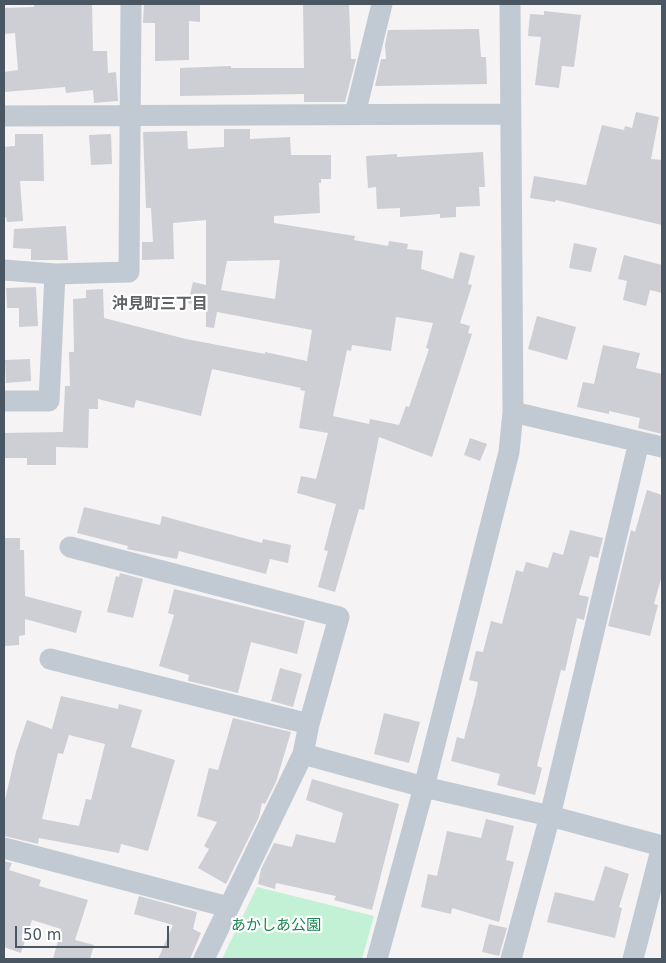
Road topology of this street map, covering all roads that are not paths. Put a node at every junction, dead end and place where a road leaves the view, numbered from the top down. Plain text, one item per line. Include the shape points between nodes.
1 (132, 4) edge
2 (382, 4) edge
3 (510, 4) edge
4 (131, 114) junction
5 (355, 114) junction
6 (511, 114) junction
7 (4, 116) edge
8 (4, 270) edge
9 (56, 274) junction
10 (4, 401) edge
11 (513, 412) junction
12 (639, 442) junction
13 (662, 447) edge
14 (70, 547) dead end
15 (50, 659) dead end
16 (309, 724) junction
17 (304, 754) junction
18 (424, 787) junction
19 (550, 816) junction
20 (662, 846) edge
21 (4, 848) edge
22 (228, 907) junction
23 (204, 959) edge
24 (377, 959) edge
25 (512, 959) edge
26 (633, 959) edge

1 - 4 street
2 - 5 street
3 - 6 street
4 - 5 street
4 - 7 street
4 - 9 street via 129,272
5 - 6 street
6 - 11 street
8 - 9 street
9 - 10 street via 49,401
11 - 12 street
11 - 18 street via 509,452
12 - 13 street
12 - 19 street
14 - 16 street via 339,617
15 - 16 street
16 - 17 street
17 - 18 street
17 - 22 street
18 - 19 street
18 - 24 street
19 - 20 street
19 - 25 street
20 - 26 street
21 - 22 street
22 - 23 street

